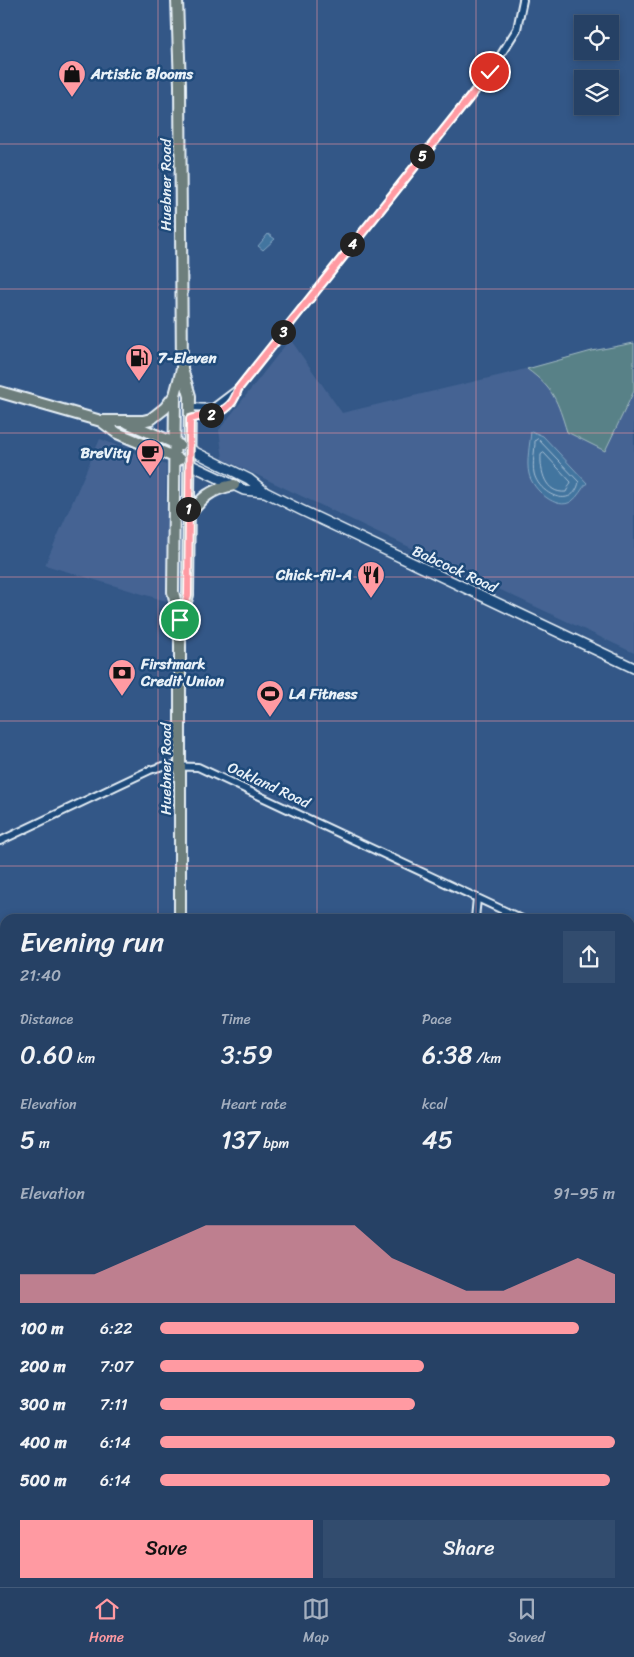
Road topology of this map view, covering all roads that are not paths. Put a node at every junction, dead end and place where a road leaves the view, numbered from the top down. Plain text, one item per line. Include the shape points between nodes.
1 (177, 0) edge
2 (523, 0) edge
3 (182, 370) junction
4 (238, 389) junction
5 (0, 392) edge
6 (174, 394) junction
7 (190, 407) junction
8 (190, 419) junction
9 (101, 421) junction
10 (122, 421) junction
11 (174, 443) junction
12 (189, 450) junction
13 (174, 457) junction
14 (189, 464) junction
15 (234, 485) junction
16 (265, 492) junction
17 (188, 516) junction
18 (180, 620) junction
19 (634, 668) edge
20 (181, 765) junction
21 (0, 841) edge
22 (477, 898) junction
23 (180, 914) edge
24 (475, 914) edge
25 (511, 914) edge

1 - 3 main road, Huebner Road
2 - 4 street via 517,30 494,66
3 - 6 main road, Huebner Road
3 - 7 main road, Huebner Road
4 - 7 street via 213,408
4 - 8 street via 235,398 221,412
5 - 9 main road, Babcock Road
6 - 10 main road via 165,408 151,419
6 - 11 main road, Huebner Road
7 - 8 main road, Huebner Road
8 - 12 main road, Huebner Road
9 - 10 main road, Babcock Road
9 - 13 main road, Babcock Road via 117,433
10 - 11 main road, Babcock Road
11 - 12 main road, Babcock Road
11 - 13 main road, Huebner Road
12 - 14 main road, Huebner Road
12 - 16 main road, Babcock Road via 248,479
13 - 14 main road, Babcock Road
13 - 18 main road, Huebner Road via 173,592
14 - 15 main road, Babcock Road
14 - 17 main road, Huebner Road
15 - 16 main road, Babcock Road via 244,490
15 - 17 main road via 208,493
16 - 19 main road, Babcock Road via 418,568
17 - 18 main road, Huebner Road via 188,595
18 - 20 main road, Huebner Road
20 - 21 street, Oakland Road via 150,770
20 - 22 street, Oakland Road via 203,768
20 - 23 main road, Huebner Road
22 - 24 street
22 - 25 street, Oakland Road

